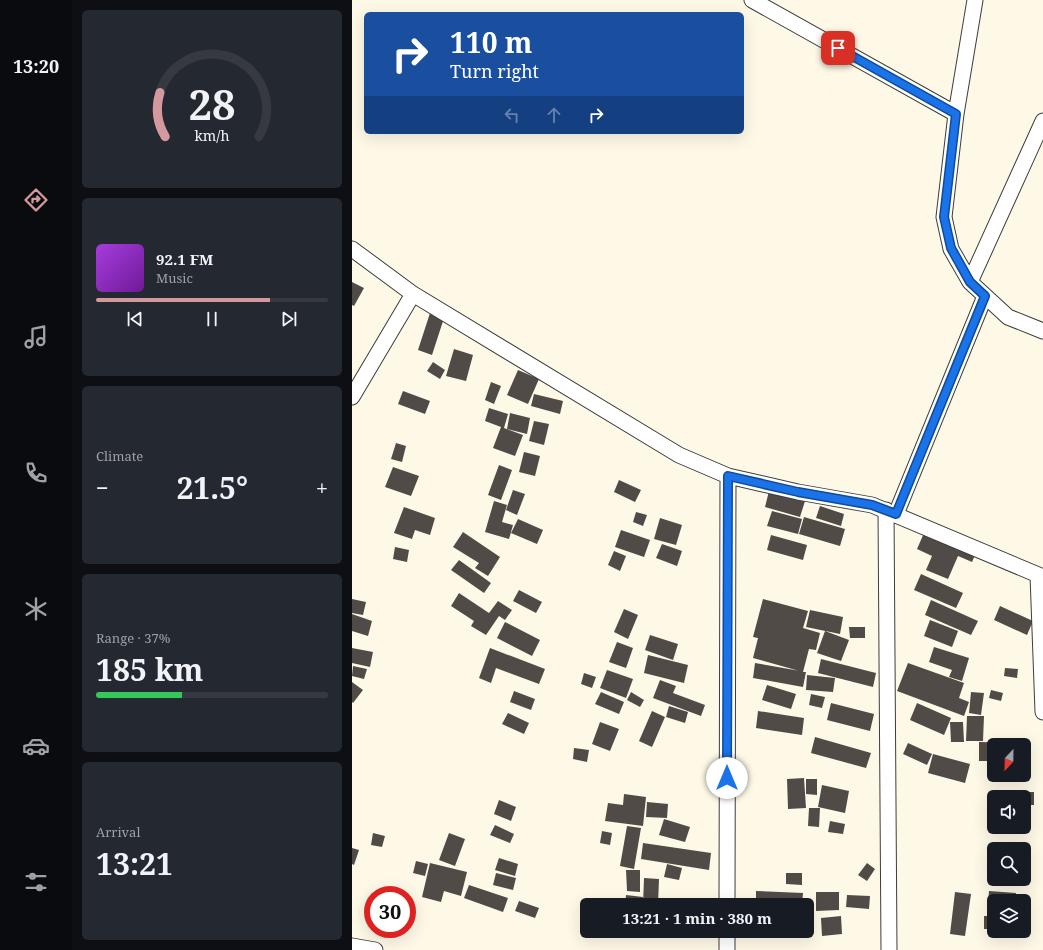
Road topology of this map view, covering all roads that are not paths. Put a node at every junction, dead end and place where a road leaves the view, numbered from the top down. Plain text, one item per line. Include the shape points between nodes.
1 (752, 0) edge
2 (975, 0) edge
3 (956, 114) junction
4 (1043, 121) edge
5 (352, 249) edge
6 (970, 282) junction
7 (412, 294) junction
8 (985, 296) junction
9 (1043, 331) edge
10 (352, 397) edge
11 (728, 476) junction
12 (891, 512) junction
13 (1040, 576) edge
14 (1043, 712) edge
15 (727, 898) edge
16 (727, 938) edge
17 (352, 946) edge
18 (375, 950) edge
19 (727, 950) edge
20 (889, 950) edge

1 - 3 street
2 - 3 street
3 - 6 street via 944,217 951,248
4 - 6 street
5 - 7 street
6 - 8 street
7 - 10 street
7 - 11 street via 679,455
8 - 9 street via 1008,317
8 - 12 street
11 - 12 street via 872,505
11 - 15 street
12 - 13 street
12 - 20 street
13 - 14 street
16 - 19 street
17 - 18 street

